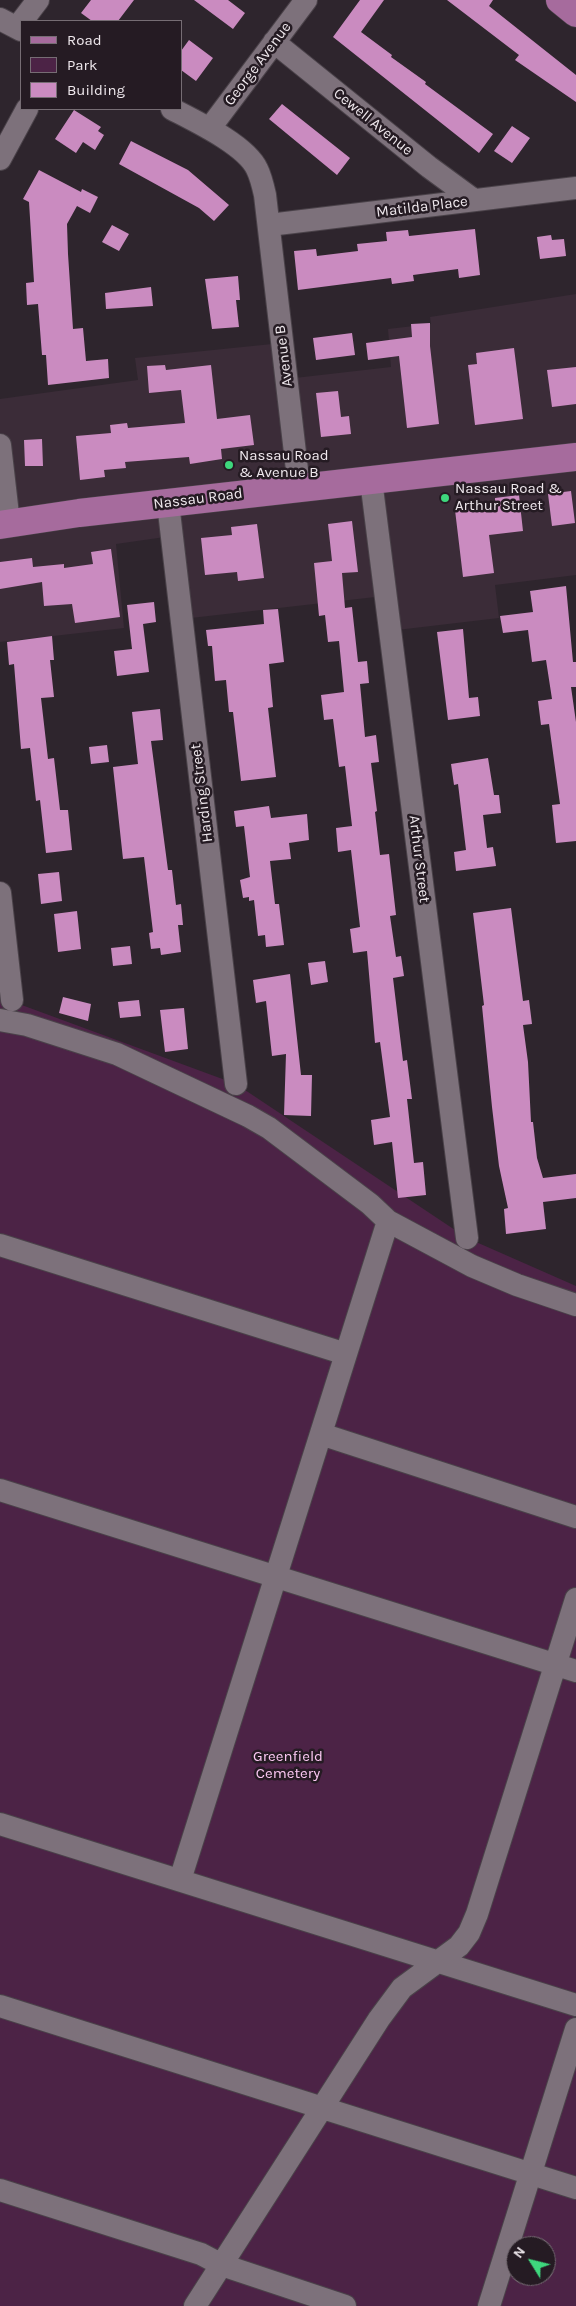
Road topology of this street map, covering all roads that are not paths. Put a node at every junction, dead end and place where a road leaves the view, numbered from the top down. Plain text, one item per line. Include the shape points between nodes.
1 (38, 0) edge
2 (306, 0) edge
3 (560, 0) edge
4 (576, 13) edge
5 (16, 24) edge
6 (274, 42) junction
7 (26, 110) edge
8 (174, 110) edge
9 (210, 128) junction
10 (0, 159) edge
11 (576, 188) edge
12 (474, 200) junction
13 (269, 225) junction
14 (0, 445) edge
15 (576, 457) edge
16 (371, 480) junction
17 (299, 487) junction
18 (168, 503) junction
19 (4, 524) edge
20 (0, 892) edge
21 (12, 1000) dead end
22 (0, 1020) edge
23 (236, 1084) dead end
24 (388, 1221) junction
25 (467, 1238) dead end
26 (0, 1245) edge
27 (576, 1305) edge
28 (346, 1354) junction
29 (321, 1434) junction
30 (0, 1490) edge
31 (576, 1517) edge
32 (276, 1577) junction
33 (576, 1599) edge
34 (566, 1668) edge
35 (0, 1824) edge
36 (180, 1880) junction
37 (439, 1961) junction
38 (576, 2005) edge
39 (0, 2006) edge
40 (576, 2028) edge
41 (322, 2108) junction
42 (531, 2173) junction
43 (576, 2188) edge
44 (0, 2190) edge
45 (222, 2265) junction
46 (195, 2306) edge
47 (345, 2306) edge
48 (489, 2306) edge

1 - 5 street
2 - 6 street, George Avenue
3 - 4 main road
6 - 9 street, George Avenue
6 - 12 street, Cewell Avenue
7 - 10 street
8 - 9 street, Avenue B
9 - 13 street, Avenue B via 239,148 257,167
11 - 12 street, Matilda Place
12 - 13 street, Matilda Place
13 - 17 street, Avenue B
14 - 19 street
15 - 16 main road, Nassau Road
16 - 17 main road, Nassau Road
16 - 25 street, Arthur Street
17 - 18 main road, Nassau Road
18 - 19 main road, Nassau Road
18 - 23 street, Harding Street
20 - 21 street
22 - 24 street via 27,1025 117,1054 248,1116 269,1128
24 - 27 street via 472,1266
24 - 28 street
26 - 28 street
28 - 29 street
29 - 31 street
29 - 32 street
30 - 32 street
32 - 34 street
32 - 36 street
33 - 34 street
34 - 37 street via 469,1933 459,1946
35 - 36 street
36 - 37 street
37 - 38 street
37 - 41 street via 402,1988
39 - 41 street
40 - 42 street
41 - 42 street
41 - 45 street
42 - 43 street
42 - 48 street
44 - 45 street via 201,2254
45 - 46 street
45 - 47 street

